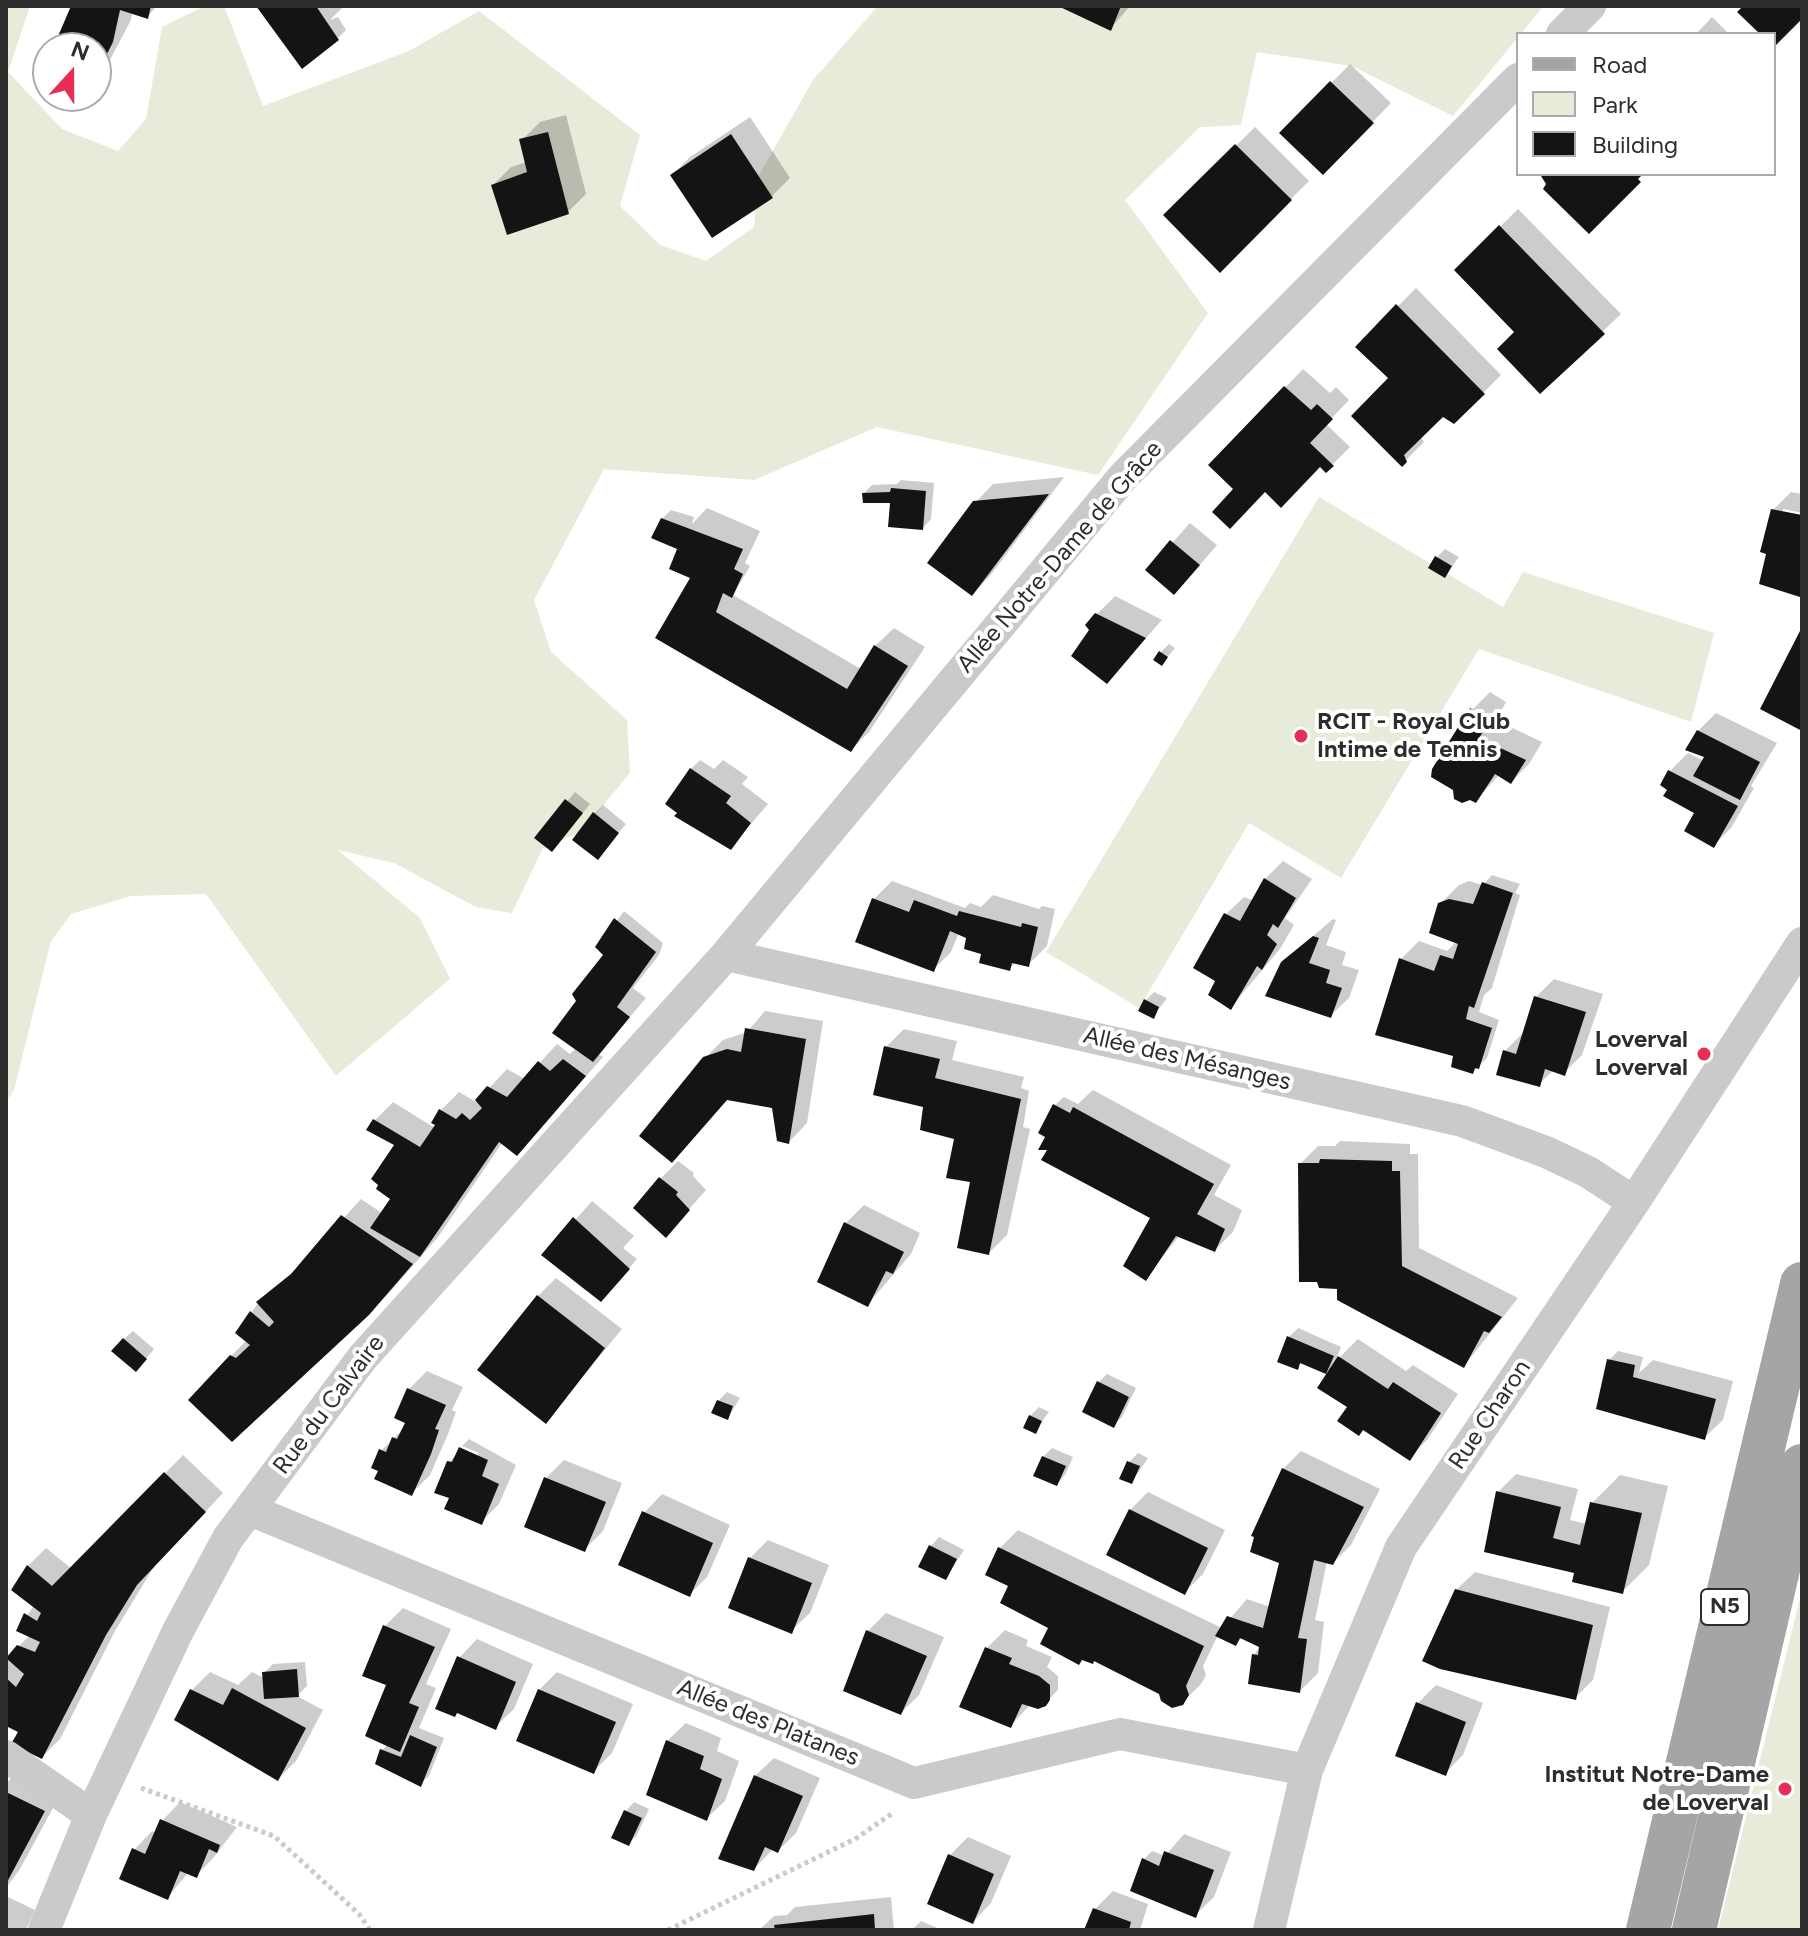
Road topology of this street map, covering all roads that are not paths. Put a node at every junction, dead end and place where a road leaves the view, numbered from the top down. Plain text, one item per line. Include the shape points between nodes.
1 (1590, 6) edge
2 (1564, 32) edge
3 (1516, 81) edge
4 (1802, 943) edge
5 (726, 955) junction
6 (1634, 1202) junction
7 (1802, 1284) edge
8 (1802, 1466) edge
9 (250, 1510) junction
10 (6, 1756) edge
11 (1307, 1770) junction
12 (91, 1815) junction
13 (44, 1930) edge
14 (1269, 1930) edge
15 (1648, 1930) edge
16 (1694, 1930) edge

1 - 2 street
3 - 5 street, Allée Notre-Dame de Grâce via 1123,477
4 - 6 street, Rue Charon
5 - 6 street, Allée des Mésanges via 1462,1121 1546,1152
5 - 9 street, Rue du Calvaire via 363,1357
6 - 11 street, Rue Charon via 1401,1547
7 - 15 main road, N5
8 - 16 main road, N5
9 - 11 street, Allée des Platanes via 914,1783 1120,1734
9 - 12 street, Rue du Calvaire via 228,1538 178,1631
10 - 12 street
11 - 14 street, Rue Charon
12 - 13 street, Rue du Calvaire

